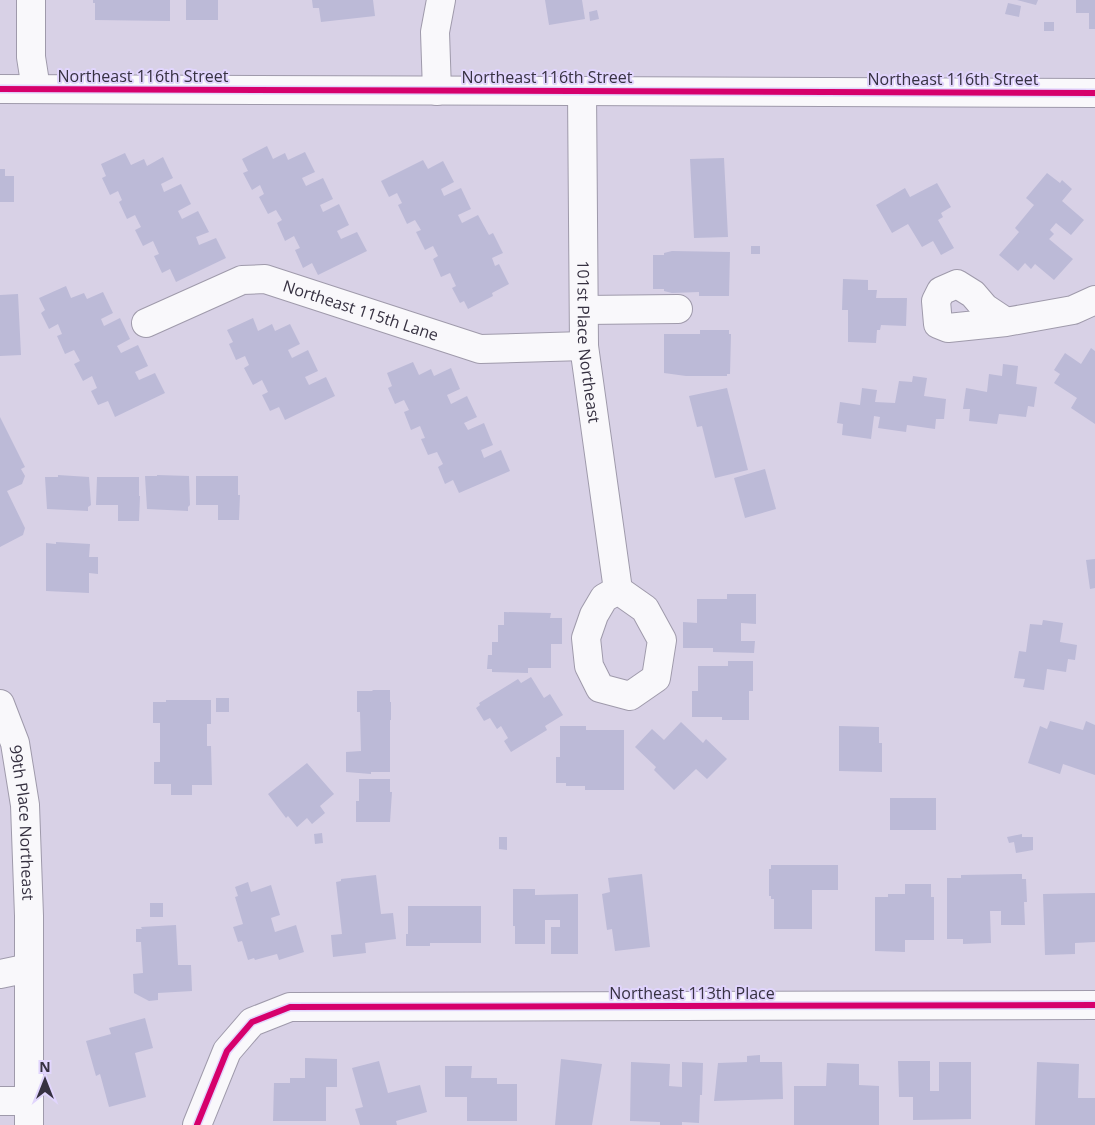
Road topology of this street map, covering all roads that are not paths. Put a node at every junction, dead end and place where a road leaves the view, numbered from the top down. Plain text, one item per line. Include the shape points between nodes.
1 (31, 0) edge
2 (441, 0) edge
3 (0, 89) edge
4 (36, 89) junction
5 (437, 91) junction
6 (582, 91) junction
7 (1095, 93) edge
8 (1095, 300) edge
9 (678, 309) dead end
10 (584, 310) junction
11 (1006, 322) dead end
12 (146, 323) dead end
13 (584, 346) junction
14 (618, 590) dead end
15 (0, 704) edge
16 (29, 968) junction
17 (0, 974) edge
18 (1095, 1005) edge
19 (0, 1100) edge
20 (29, 1113) edge
21 (197, 1125) edge

1 - 4 street via 31,57
2 - 5 street via 435,32
3 - 4 street, Northeast 116th Street
4 - 5 street, Northeast 116th Street
5 - 6 street, Northeast 116th Street
6 - 7 street, Northeast 116th Street
6 - 10 street, 101st Place Northeast
8 - 11 street via 1073,310
9 - 10 street
10 - 13 street, 101st Place Northeast
12 - 13 street, Northeast 115th Lane via 242,280 265,279 480,349
13 - 14 street, 101st Place Northeast
15 - 16 street, 99th Place Northeast via 16,743 26,805
16 - 17 street
16 - 20 street, 99th Place Northeast
18 - 21 street, Northeast 113th Place via 290,1008 252,1022 227,1051
19 - 20 street

